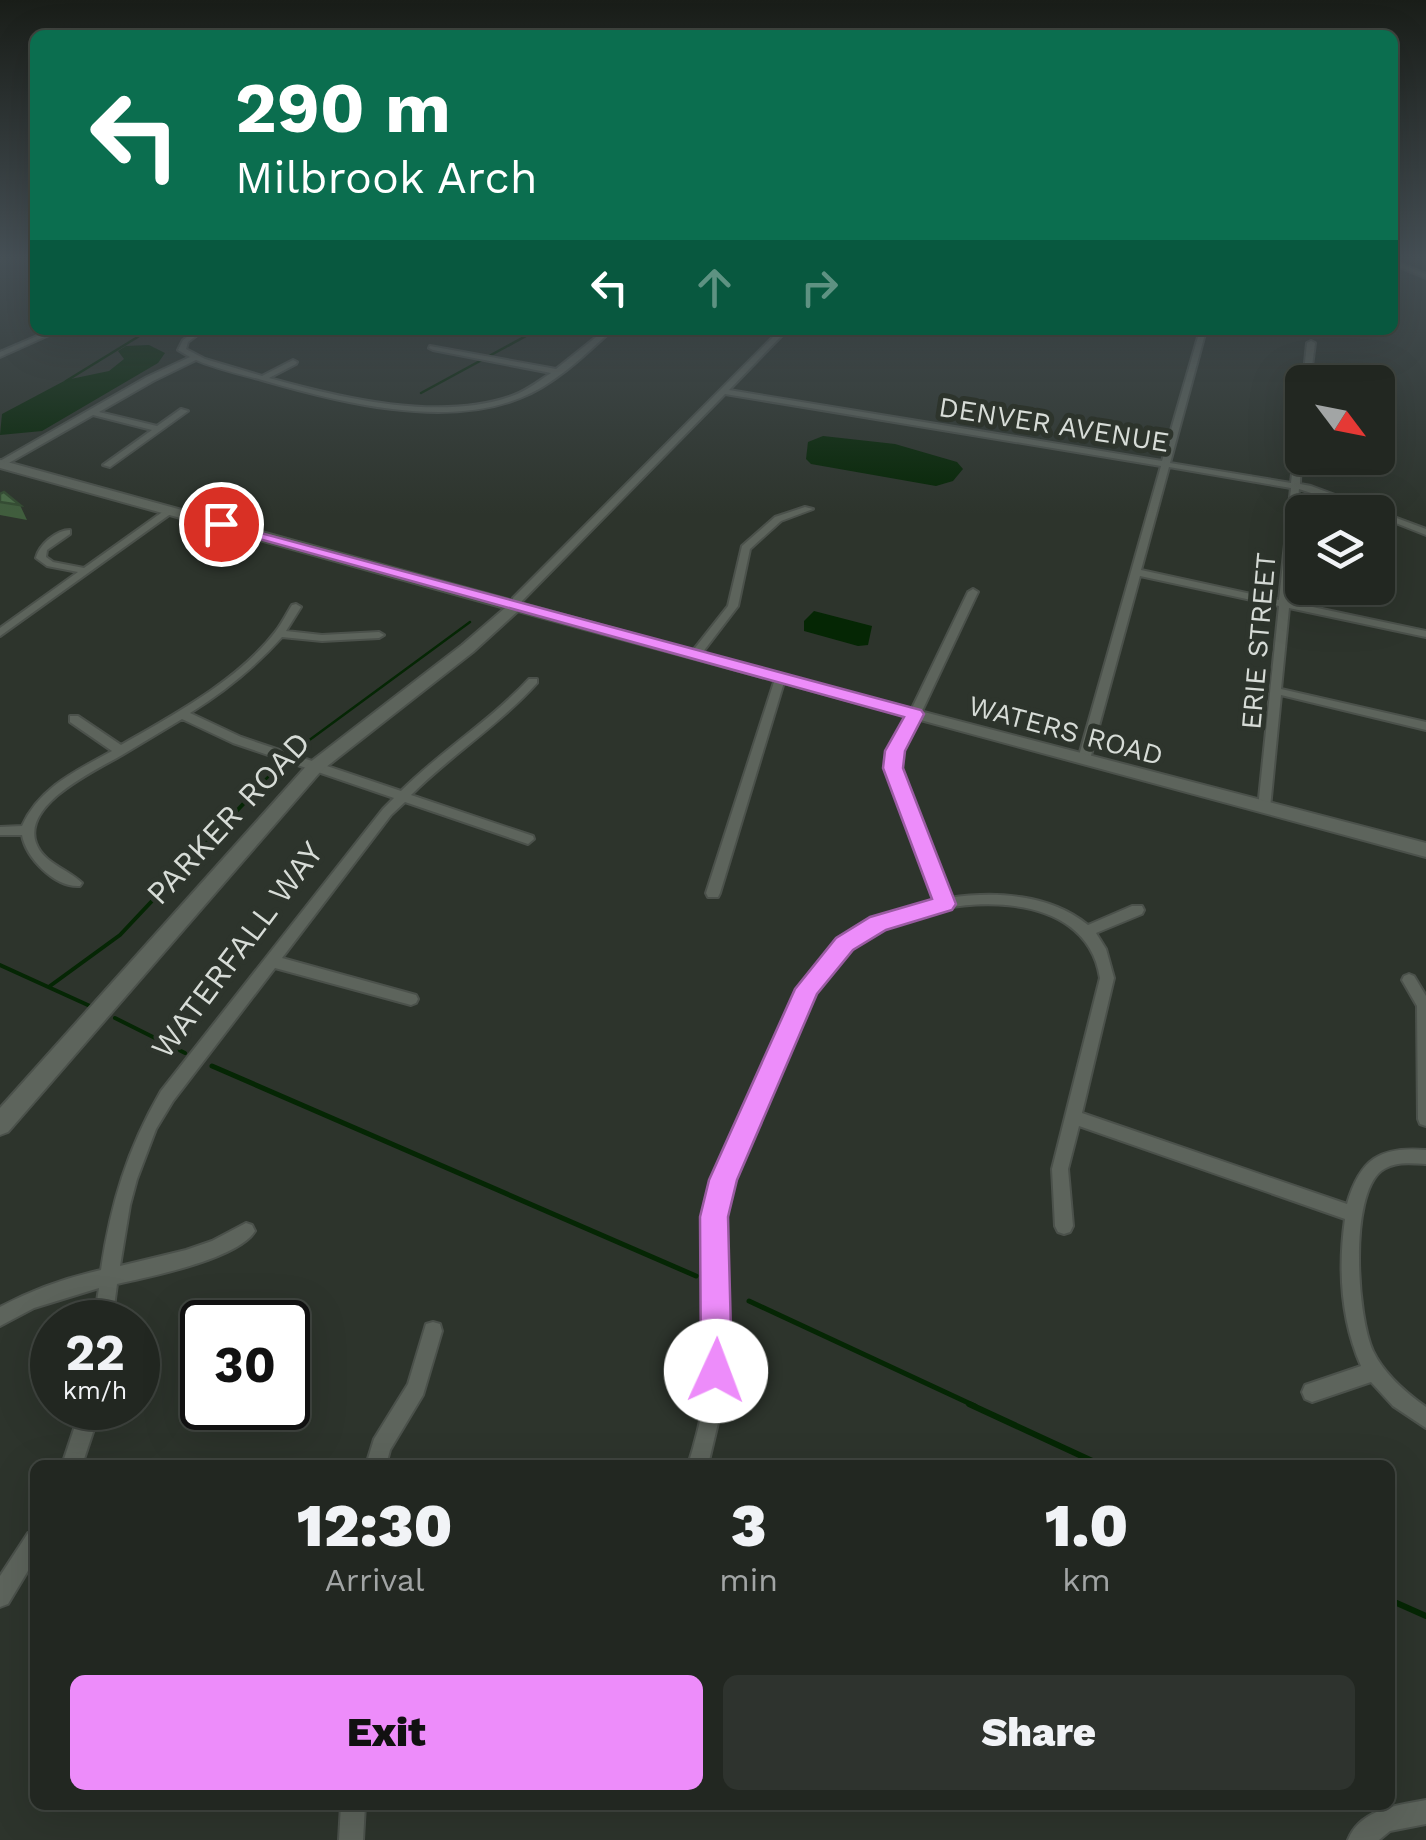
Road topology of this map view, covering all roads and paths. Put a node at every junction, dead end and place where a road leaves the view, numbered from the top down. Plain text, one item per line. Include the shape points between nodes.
1 (1310, 343) dead end
2 (25, 344) edge
3 (186, 344) edge
4 (591, 344) edge
5 (770, 344) edge
6 (1199, 344) edge
7 (433, 348) dead end
8 (0, 355) edge
9 (195, 358) junction
10 (293, 362) dead end
11 (1308, 365) edge
12 (555, 371) junction
13 (265, 376) junction
14 (724, 391) junction
15 (184, 411) dead end
16 (94, 413) junction
17 (157, 430) junction
18 (1, 464) edge
19 (1166, 464) junction
20 (107, 465) dead end
21 (1297, 475) edge
22 (1296, 486) junction
23 (1323, 495) edge
24 (808, 509) dead end
25 (170, 510) junction
26 (1395, 520) edge
27 (67, 532) dead end
28 (1426, 532) edge
29 (85, 572) junction
30 (1136, 572) junction
31 (973, 592) dead end
32 (1284, 604) junction
33 (516, 606) junction
34 (296, 607) dead end
35 (0, 633) edge
36 (280, 634) junction
37 (1426, 634) edge
38 (379, 635) dead end
39 (695, 655) junction
40 (780, 679) junction
41 (533, 681) dead end
42 (1276, 691) junction
43 (182, 714) junction
44 (915, 714) junction
45 (74, 719) dead end
46 (1426, 726) edge
47 (120, 750) junction
48 (1084, 759) junction
49 (315, 767) junction
50 (401, 798) junction
51 (1264, 808) junction
52 (26, 830) junction
53 (0, 832) edge
54 (528, 839) dead end
55 (1426, 850) edge
56 (74, 883) dead end
57 (713, 893) dead end
58 (944, 904) junction
59 (1137, 910) dead end
60 (1086, 932) junction
61 (270, 961) junction
62 (1410, 980) dead end
63 (411, 999) dead end
64 (4, 1113) edge
65 (1073, 1118) junction
66 (1426, 1119) edge
67 (1426, 1157) edge
68 (1355, 1216) junction
69 (1064, 1226) dead end
70 (246, 1231) dead end
71 (109, 1279) junction
72 (106, 1300) edge
73 (0, 1317) edge
74 (433, 1331) dead end
75 (1374, 1371) junction
76 (1312, 1392) dead end
77 (1426, 1418) edge
78 (84, 1430) edge
79 (74, 1460) edge
80 (377, 1460) edge
81 (699, 1460) edge
82 (30, 1548) edge
83 (0, 1596) edge
84 (353, 1810) edge
85 (1426, 1812) edge
86 (351, 1840) edge
87 (1360, 1840) edge

1 - 11 street
2 - 8 street
3 - 9 street
4 - 12 street
5 - 14 street
6 - 19 street
7 - 12 street
9 - 13 street
9 - 16 street
10 - 13 street
12 - 13 street via 510,399 456,408 391,406
14 - 19 street, DENVER AVENUE
14 - 33 street
15 - 17 street
16 - 17 street
16 - 18 street
17 - 20 street
18 - 25 street, WATERS ROAD
19 - 22 street, DENVER AVENUE
19 - 30 street
21 - 22 street, ERIE STREET
22 - 23 street, DENVER AVENUE
22 - 32 street, ERIE STREET
24 - 39 street via 778,519 745,548 732,606
25 - 29 street
25 - 33 street, WATERS ROAD
26 - 28 street, DENVER AVENUE
27 - 29 street via 42,549 41,558
29 - 35 street
30 - 32 street
30 - 48 street
31 - 44 street
32 - 37 street
32 - 42 street, ERIE STREET
33 - 39 street, WATERS ROAD
33 - 49 street, PARKER ROAD
34 - 36 street
36 - 38 street
36 - 43 street
39 - 40 street, WATERS ROAD
40 - 44 street, WATERS ROAD
40 - 57 street
41 - 50 street, WATERFALL WAY
42 - 46 street
42 - 51 street, ERIE STREET
43 - 47 street
43 - 49 street
44 - 48 street, WATERS ROAD
44 - 58 street via 893,768
45 - 47 street
47 - 52 street via 42,800
48 - 51 street, WATERS ROAD
49 - 50 street
49 - 64 street, PARKER ROAD
50 - 54 street
50 - 61 street, WATERFALL WAY
51 - 55 street, WATERS ROAD
52 - 53 street
52 - 56 street via 32,854
58 - 60 street via 1044,906
58 - 81 street via 878,923 844,944 807,989 723,1180 714,1217 719,1346
59 - 60 street
60 - 65 street via 1098,942 1107,978
61 - 63 street
61 - 71 street, WATERFALL WAY via 145,1130 120,1198
62 - 66 street via 1424,1005
65 - 68 street
65 - 69 street via 1060,1170
67 - 68 street via 1386,1159 1371,1170
68 - 75 street via 1350,1303
70 - 71 street via 185,1262
71 - 72 street, WATERFALL WAY
71 - 73 street via 50,1292
74 - 80 street via 416,1388
75 - 76 street
75 - 77 street
78 - 79 street
82 - 83 street
84 - 86 street
85 - 87 street via 1384,1820

